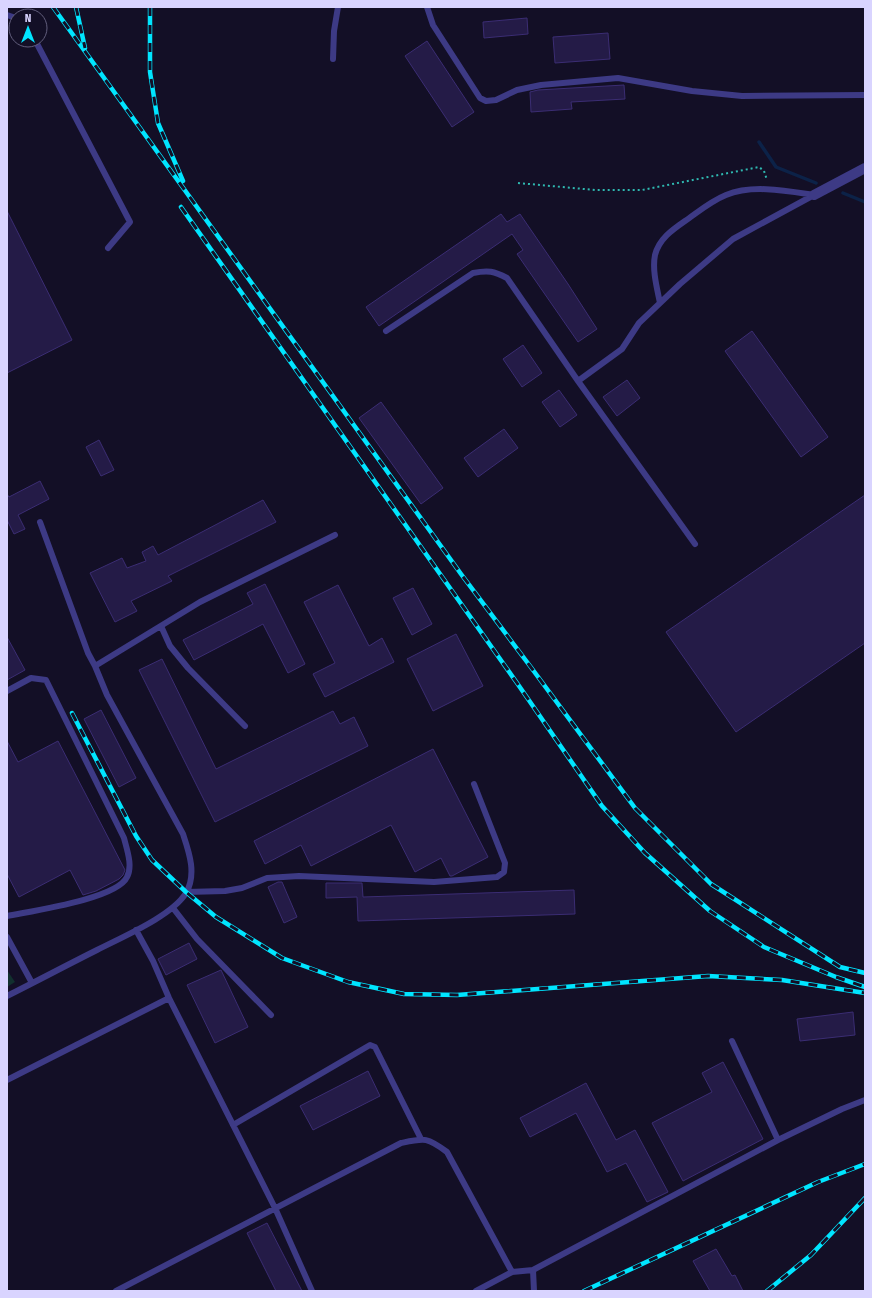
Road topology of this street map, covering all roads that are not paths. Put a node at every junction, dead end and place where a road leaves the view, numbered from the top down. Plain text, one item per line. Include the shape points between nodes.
1 (338, 7) edge
2 (428, 7) edge
3 (39, 48) edge
4 (333, 59) dead end
5 (865, 95) edge
6 (865, 168) edge
7 (814, 195) junction
8 (108, 248) dead end
9 (660, 303) junction
10 (386, 331) dead end
11 (578, 381) junction
12 (40, 522) dead end
13 (335, 535) dead end
14 (695, 544) dead end
15 (161, 626) junction
16 (95, 666) junction
17 (7, 691) edge
18 (245, 726) dead end
19 (474, 784) dead end
20 (186, 892) junction
21 (173, 908) junction
22 (7, 916) edge
23 (136, 930) junction
24 (7, 936) edge
25 (32, 983) junction
26 (7, 996) edge
27 (169, 998) junction
28 (271, 1015) dead end
29 (732, 1041) dead end
30 (7, 1080) edge
31 (865, 1100) edge
32 (232, 1124) junction
33 (421, 1139) junction
34 (778, 1140) junction
35 (275, 1208) junction
36 (533, 1270) junction
37 (512, 1272) junction
38 (116, 1291) edge
39 (312, 1291) edge
40 (476, 1291) edge
41 (534, 1291) edge

1 - 4 lane
2 - 5 lane via 433,24 480,98 486,101 541,84 618,78 692,91 742,96
3 - 8 lane via 130,222
6 - 7 street
7 - 9 lane via 733,239
7 - 9 lane via 769,189 727,194 669,232 658,245 655,256
9 - 11 lane via 638,323 622,349
10 - 11 lane via 473,273 496,272 507,278
11 - 14 lane
12 - 16 lane
13 - 15 lane via 200,602
15 - 16 lane
15 - 18 lane via 170,646 188,668
16 - 20 lane via 107,695 183,834 190,854 192,874
17 - 22 lane via 32,678 46,680 124,838 129,857 128,877 108,892 84,900
19 - 20 lane via 505,863 504,872 497,877 434,882 267,878 242,888 225,891
20 - 21 lane
21 - 23 lane
21 - 28 lane via 196,940
23 - 25 lane
23 - 27 lane
24 - 25 lane
25 - 26 lane
27 - 30 lane
27 - 32 lane
29 - 34 lane
31 - 34 lane
32 - 33 lane via 370,1045 375,1047
32 - 35 lane
33 - 35 lane via 401,1143
33 - 37 lane via 433,1142 447,1152
34 - 36 lane
35 - 38 lane
35 - 39 lane
36 - 37 lane
36 - 41 lane
37 - 40 lane

